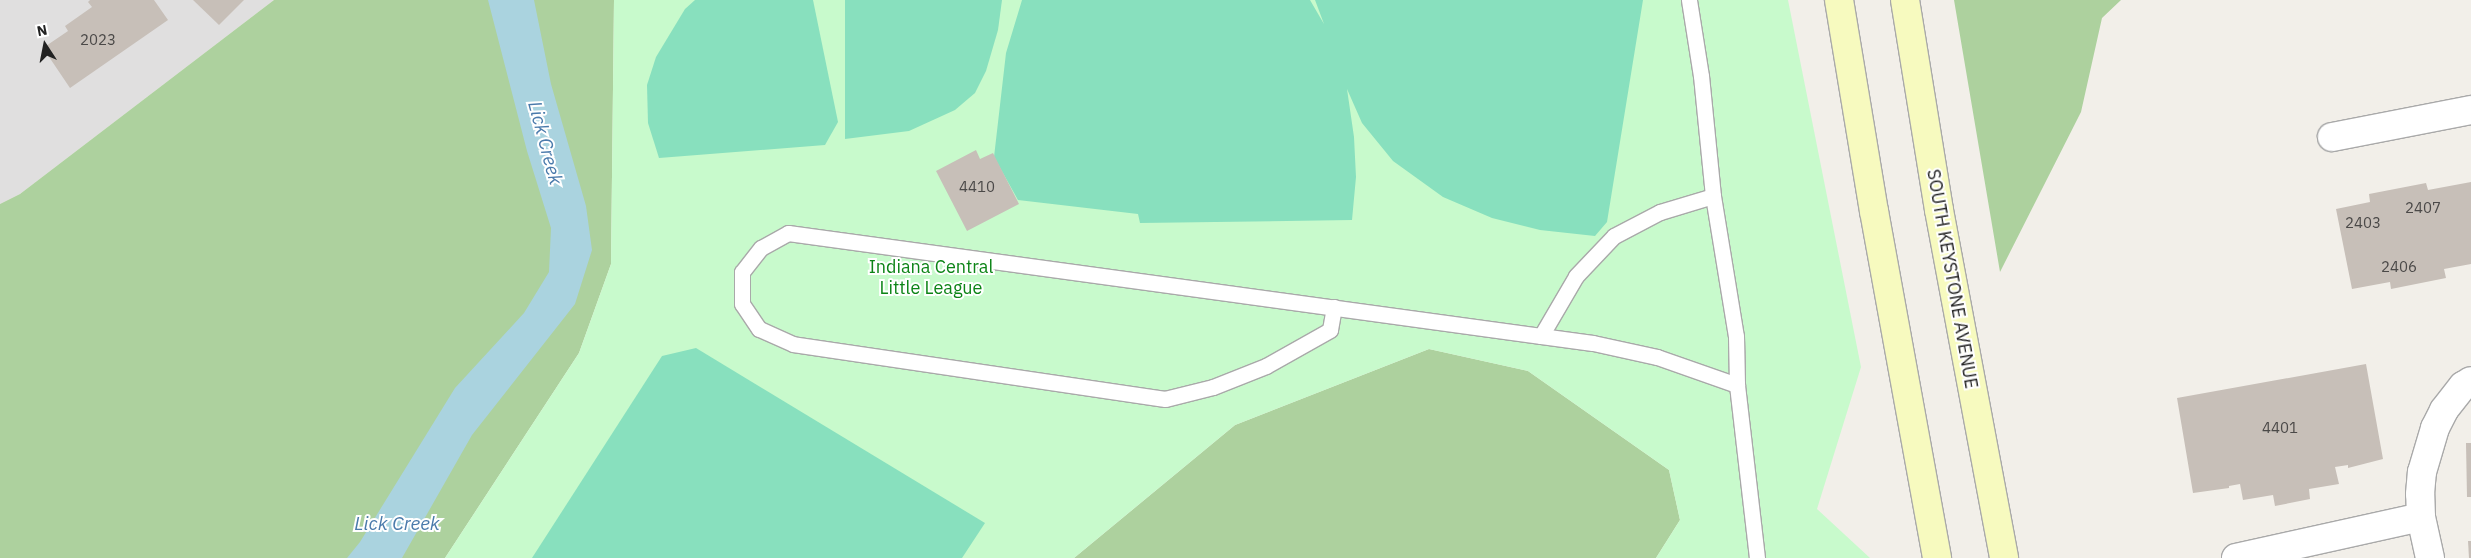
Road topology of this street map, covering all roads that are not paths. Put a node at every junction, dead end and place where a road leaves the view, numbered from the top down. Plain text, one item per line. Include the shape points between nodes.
1 (1689, 0) edge
2 (1839, 0) edge
3 (1905, 0) edge
4 (2471, 110) edge
5 (2332, 137) dead end
6 (1713, 196) junction
7 (1334, 307) junction
8 (1541, 336) junction
9 (2471, 381) edge
10 (1737, 384) junction
11 (2421, 517) junction
12 (1757, 558) edge
13 (1937, 558) edge
14 (2004, 558) edge
15 (2236, 558) edge
16 (2430, 558) edge

1 - 6 lane via 1701,76
2 - 13 main road
3 - 14 main road, SOUTH KEYSTONE AVENUE via 1939,210
4 - 5 street
6 - 8 lane via 1660,212 1614,236 1576,276
6 - 10 lane via 1736,336
7 - 7 lane via 788,233 761,248 742,272 742,304 759,329 792,344 1166,398 1213,387 1266,366 1330,330
7 - 8 lane
8 - 10 lane via 1657,357
9 - 11 street via 2462,386 2449,402 2435,428 2422,472
10 - 12 lane
11 - 15 street
11 - 16 street

